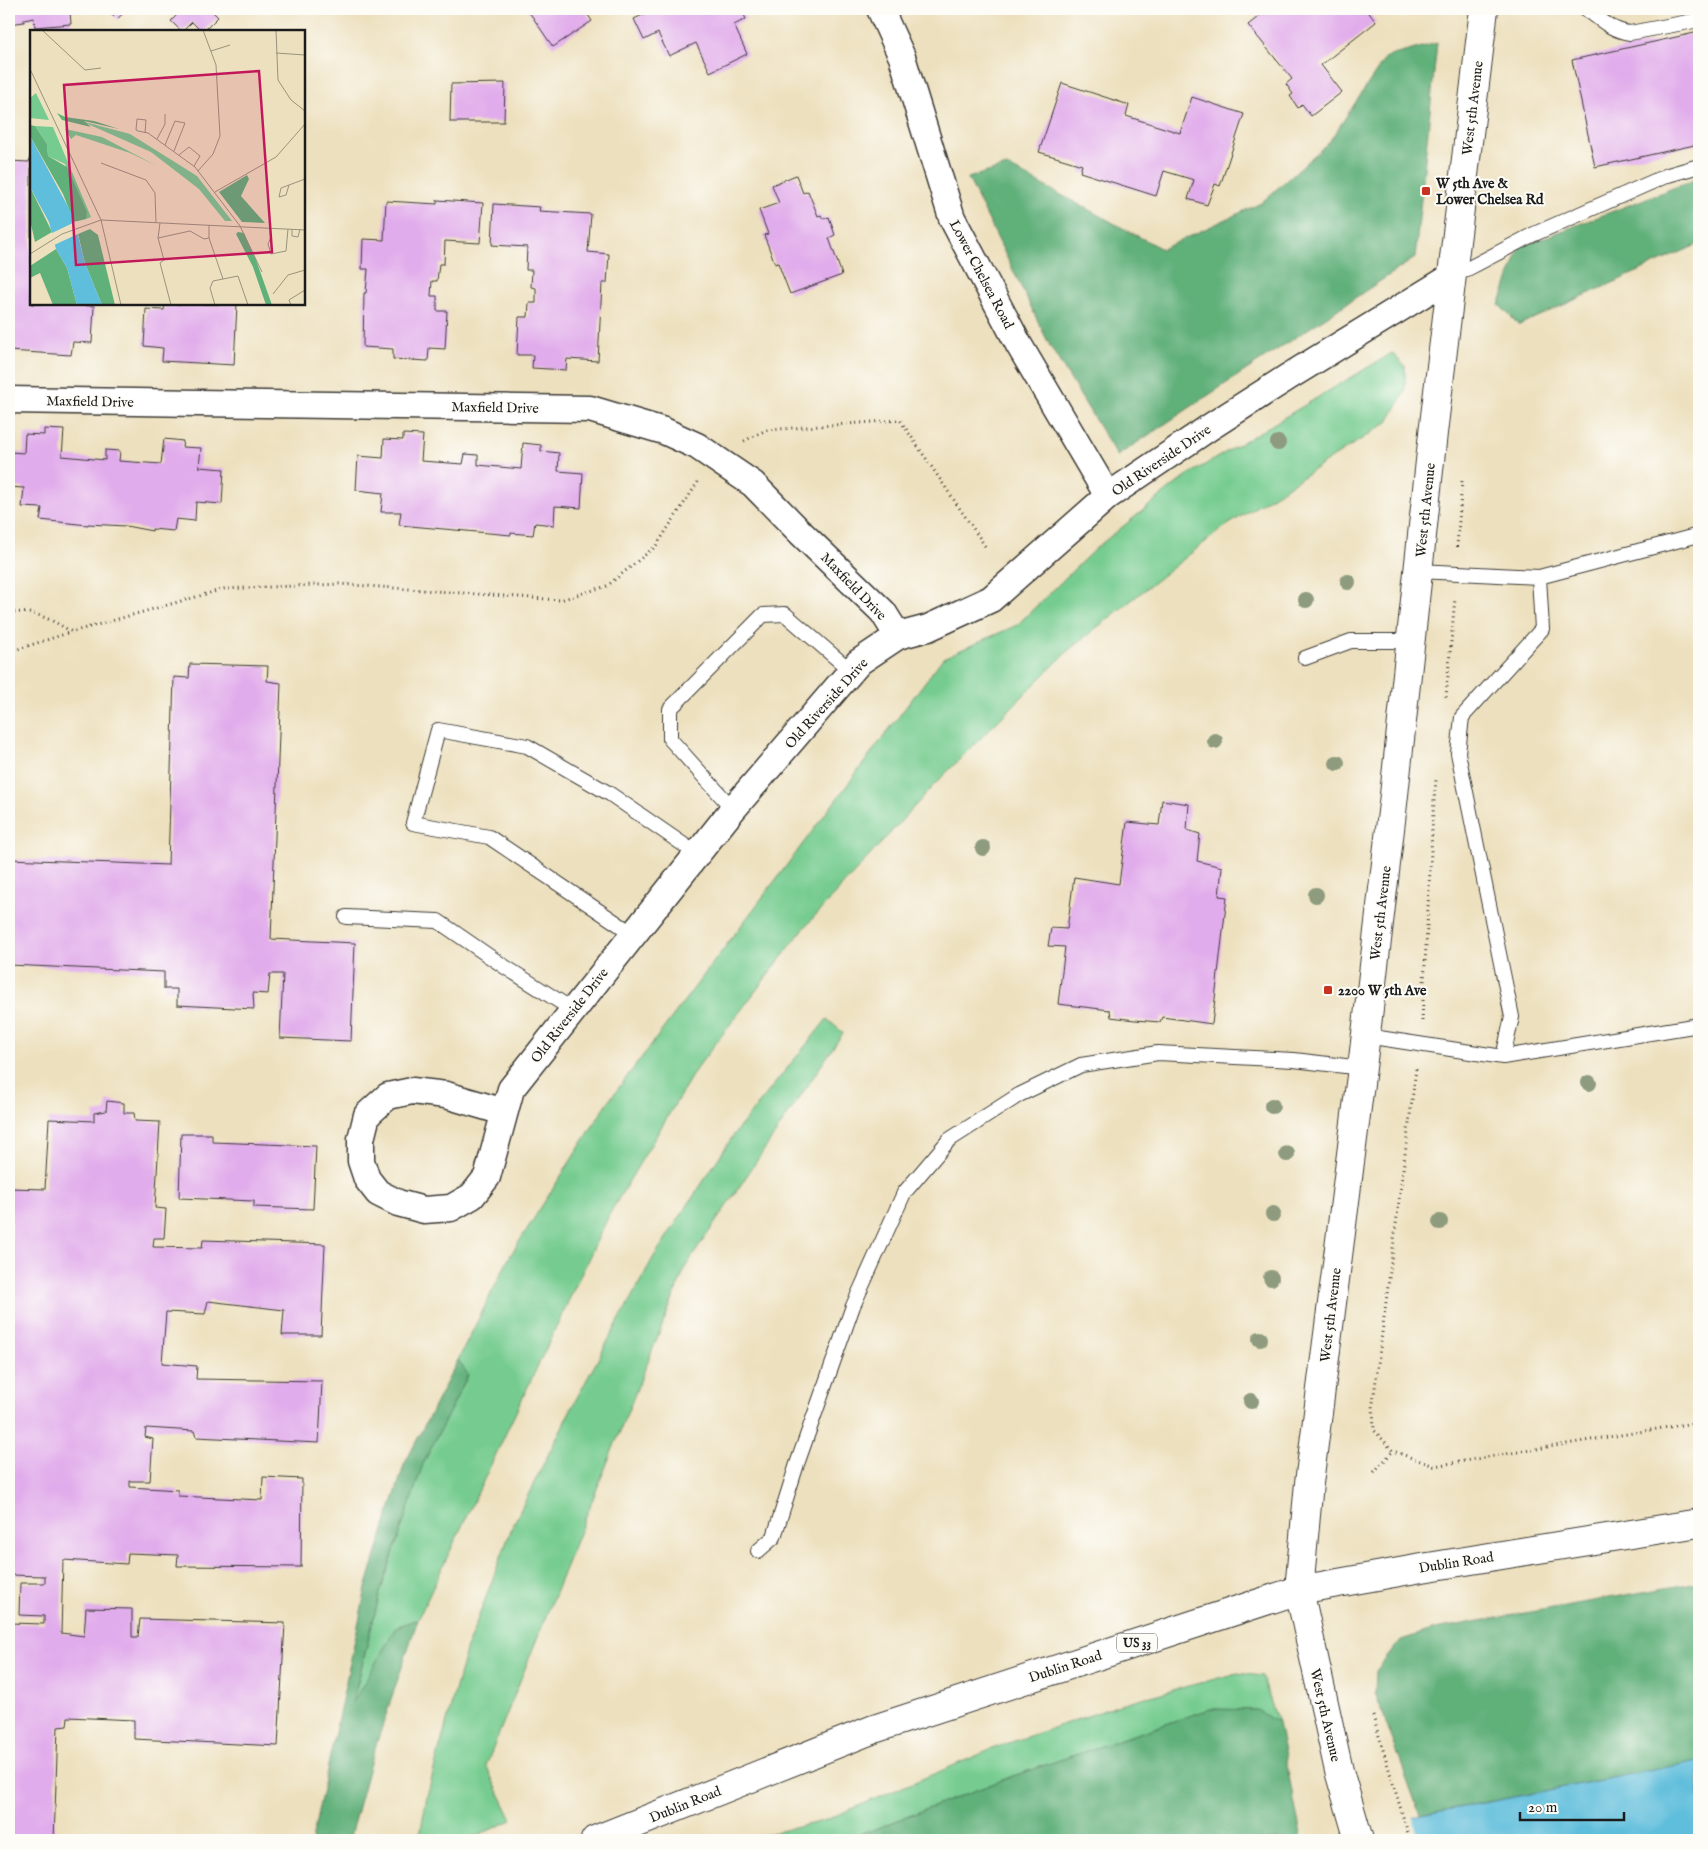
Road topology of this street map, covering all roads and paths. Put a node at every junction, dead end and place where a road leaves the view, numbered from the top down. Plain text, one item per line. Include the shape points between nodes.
1 (880, 9) edge
2 (1484, 9) edge
3 (1586, 9) edge
4 (1699, 20) edge
5 (1699, 166) edge
6 (1451, 277) junction
7 (9, 400) edge
8 (739, 444) dead end
9 (702, 476) dead end
10 (1108, 496) junction
11 (1699, 535) edge
12 (987, 549) dead end
13 (1419, 571) junction
14 (1539, 577) junction
15 (9, 613) edge
16 (72, 632) junction
17 (898, 636) junction
18 (1411, 641) junction
19 (9, 652) edge
20 (1305, 658) dead end
21 (850, 671) junction
22 (733, 808) junction
23 (697, 854) junction
24 (346, 917) dead end
25 (633, 934) junction
26 (573, 1010) junction
27 (1699, 1025) edge
28 (1366, 1036) junction
29 (1503, 1057) junction
30 (1362, 1068) junction
31 (504, 1112) junction
32 (1393, 1451) dead end
33 (1374, 1472) dead end
34 (1699, 1523) edge
35 (758, 1551) dead end
36 (1299, 1590) junction
37 (1373, 1716) dead end
38 (595, 1840) edge
39 (1359, 1840) edge
40 (1410, 1840) edge

1 - 10 street, Lower Chelsea Road via 902,57 952,218 1019,345
2 - 6 main road, West 5th Avenue
3 - 4 lane via 1611,28 1630,33
5 - 6 lane via 1668,175 1541,231
6 - 10 street, Old Riverside Drive via 1288,377
6 - 13 main road, West 5th Avenue
7 - 17 street, Maxfield Drive via 590,409 664,431 689,442 753,484 883,612
8 - 12 path via 766,430 900,420
9 - 16 path via 656,546 607,586 560,600 339,584 224,589
10 - 17 street, Old Riverside Drive via 991,599 928,628
11 - 14 lane
13 - 14 lane
13 - 18 main road, West 5th Avenue
14 - 29 lane via 1542,629 1462,717 1458,753 1512,1017
15 - 16 path via 49,618
16 - 19 path
17 - 21 street, Old Riverside Drive via 884,643
18 - 20 lane via 1351,640
18 - 28 main road, West 5th Avenue
21 - 22 street, Old Riverside Drive
21 - 22 lane via 784,614 762,615 670,709 670,739
22 - 23 street, Old Riverside Drive
23 - 25 street, Old Riverside Drive
23 - 25 lane via 610,794 527,746 438,730 413,824 489,837
24 - 26 lane via 438,921
25 - 26 street, Old Riverside Drive
26 - 31 street, Old Riverside Drive via 512,1089
27 - 29 lane
28 - 29 lane
28 - 30 main road, West 5th Avenue
30 - 35 lane via 1294,1060 1158,1053 1081,1065 1019,1095 949,1140 904,1194 853,1306 774,1536
30 - 36 main road, West 5th Avenue via 1309,1483
31 - 31 street, Old Riverside Drive via 446,1095 412,1091 388,1096 367,1115 360,1139 361,1161 367,1179 378,1193 398,1204 424,1210 450,1208 472,1196 487,1177
32 - 33 path
34 - 36 main road, Dublin Road / US 33
36 - 38 main road, Dublin Road / US 33 via 874,1729
36 - 39 main road, West 5th Avenue via 1339,1771
37 - 40 path

